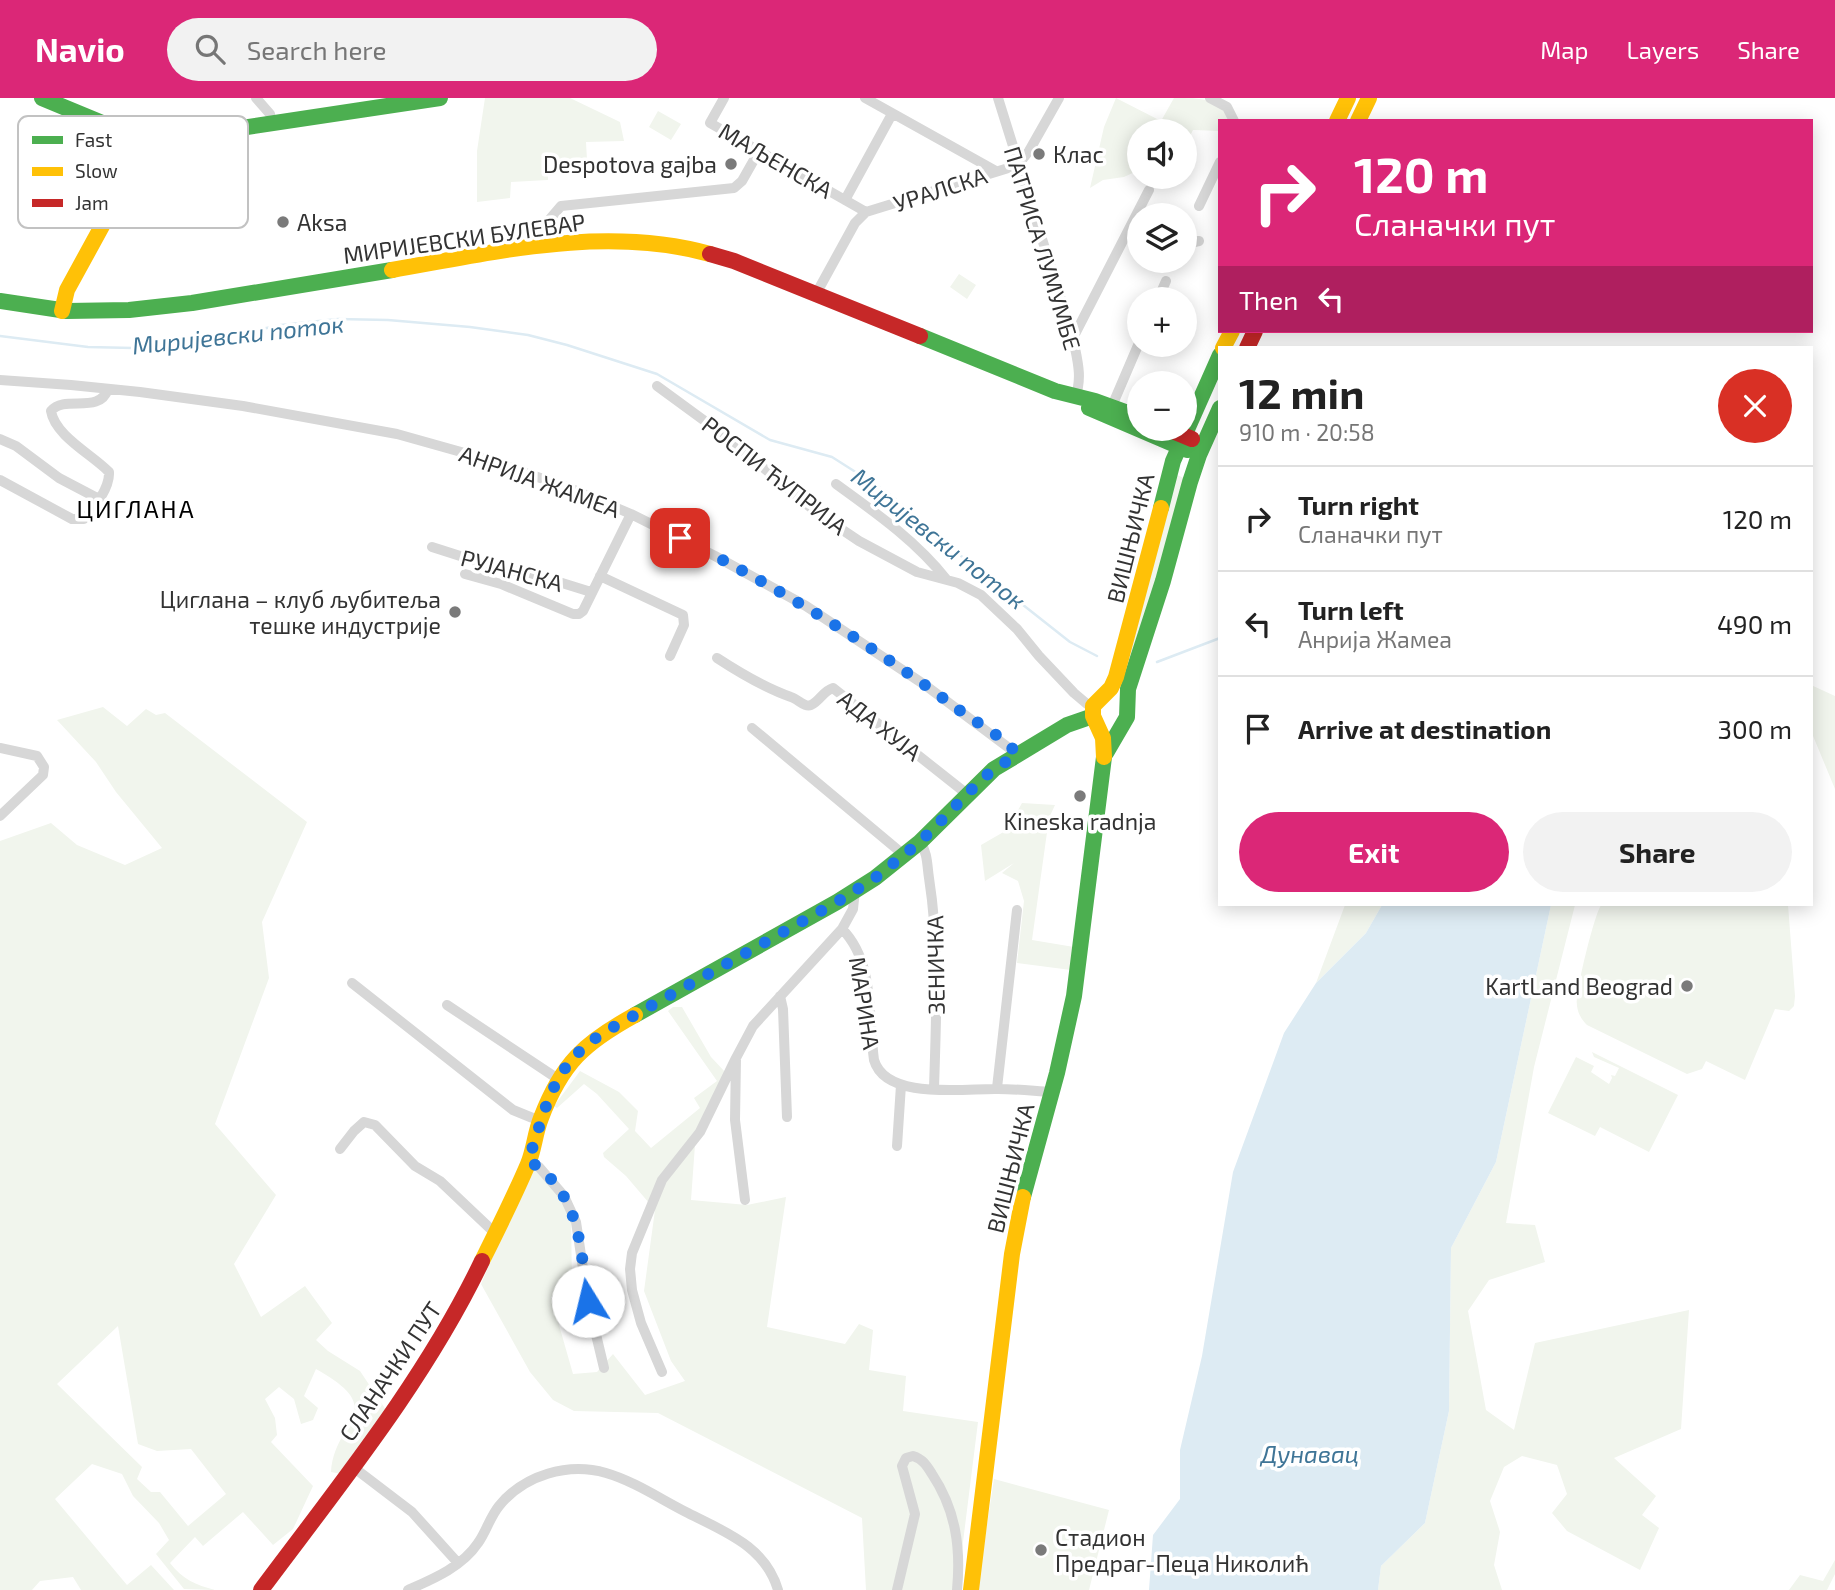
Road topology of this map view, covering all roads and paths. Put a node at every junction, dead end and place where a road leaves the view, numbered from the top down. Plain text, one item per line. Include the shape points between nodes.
1 (42, 98) edge
2 (256, 98) edge
3 (439, 98) edge
4 (723, 98) edge
5 (865, 98) edge
6 (998, 98) edge
7 (1059, 98) edge
8 (1210, 98) edge
9 (1348, 98) edge
10 (1369, 98) edge
11 (892, 114) junction
12 (85, 116) edge
13 (1233, 119) edge
14 (1338, 119) edge
15 (1359, 119) edge
16 (272, 124) junction
17 (248, 128) edge
18 (759, 151) junction
19 (1018, 164) junction
20 (1218, 166) edge
21 (996, 172) junction
22 (1149, 190) dead end
23 (845, 200) junction
24 (1144, 203) edge
25 (1199, 206) dead end
26 (866, 212) junction
27 (101, 228) edge
28 (1127, 242) edge
29 (541, 245) junction
30 (1166, 281) dead end
31 (1163, 287) edge
32 (816, 293) junction
33 (0, 301) edge
34 (62, 311) junction
35 (1073, 338) junction
36 (1133, 357) edge
37 (1218, 359) edge
38 (0, 380) edge
39 (657, 386) dead end
40 (108, 388) junction
41 (1075, 398) junction
42 (1197, 398) edge
43 (1112, 406) junction
44 (1127, 412) edge
45 (1218, 412) edge
46 (1127, 421) edge
47 (0, 439) edge
48 (1175, 441) edge
49 (1184, 441) edge
50 (1201, 449) junction
51 (0, 480) edge
52 (836, 484) dead end
53 (99, 499) junction
54 (631, 514) junction
55 (432, 547) dead end
56 (465, 574) dead end
57 (600, 576) junction
58 (947, 580) junction
59 (592, 593) junction
60 (670, 656) dead end
61 (717, 658) dead end
62 (1127, 707) junction
63 (1097, 710) junction
64 (1121, 725) junction
65 (752, 727) dead end
66 (0, 748) edge
67 (1017, 754) junction
68 (1104, 759) junction
69 (967, 794) junction
70 (0, 816) edge
71 (920, 842) junction
72 (904, 855) junction
73 (855, 890) junction
74 (1017, 910) dead end
75 (842, 929) junction
76 (352, 983) dead end
77 (780, 996) junction
78 (447, 1005) dead end
79 (736, 1058) junction
80 (558, 1079) junction
81 (901, 1085) junction
82 (997, 1088) junction
83 (934, 1089) junction
84 (1052, 1092) junction
85 (787, 1117) dead end
86 (540, 1121) junction
87 (897, 1146) dead end
88 (340, 1149) dead end
89 (528, 1161) junction
90 (745, 1200) dead end
91 (496, 1234) junction
92 (604, 1368) dead end
93 (662, 1372) dead end
94 (353, 1467) junction
95 (458, 1563) junction
96 (261, 1590) edge
97 (408, 1590) edge
98 (778, 1590) edge
99 (897, 1590) edge
100 (957, 1590) edge
101 (971, 1590) edge

1 - 12 street
2 - 16 street via 270,114
3 - 16 street
4 - 18 street, МАЉЕНСКА via 709,123
5 - 11 street
6 - 19 street, ПАТРИСА ЛУМУМБЕ
7 - 19 street, УРАЛСКА
8 - 13 street via 1227,107
9 - 14 street
10 - 15 street
11 - 21 street
11 - 23 street
16 - 17 street
18 - 23 street, МАЉЕНСКА
18 - 29 street via 743,181 734,188 561,206 543,227
19 - 21 street, УРАЛСКА
19 - 35 street, ПАТРИСА ЛУМУМБЕ
20 - 25 street
21 - 26 street, УРАЛСКА
22 - 24 street
23 - 26 street, МАЉЕНСКА
26 - 32 street via 855,223
27 - 34 street via 67,290
28 - 35 street
29 - 32 street, МИРИЈЕВСКИ БУЛЕВАР via 613,240 674,245 734,261
29 - 34 street, МИРИЈЕВСКИ БУЛЕВАР via 170,307
30 - 31 street
32 - 41 street, МИРИЈЕВСКИ БУЛЕВАР
33 - 34 street, МИРИЈЕВСКИ БУЛЕВАР
35 - 41 street, ПАТРИСА ЛУМУМБЕ via 1080,379
36 - 43 street
37 - 42 street, ВИШЊИЧКА
38 - 40 street, АНРИЈА ЖАМЕА
39 - 58 street, РОСПИ ЋУПРИЈА via 834,524 916,572
40 - 53 street via 95,402 58,405 51,414 72,441 109,472
40 - 54 street, АНРИЈА ЖАМЕА via 243,406 412,437 512,467
41 - 43 street, МИРИЈЕВСКИ БУЛЕВАР
41 - 46 street, МИРИЈЕВСКИ БУЛЕВАР via 1086,407
43 - 44 street, МИРИЈЕВСКИ БУЛЕВАР
45 - 50 street, ВИШЊИЧКА
47 - 53 street
48 - 63 street, ВИШЊИЧКА via 1124,652 1114,683
49 - 50 street, МИРИЈЕВСКИ БУЛЕВАР
50 - 62 street, ВИШЊИЧКА via 1128,689
51 - 53 street via 76,520 88,516
52 - 58 street via 909,538
54 - 57 street
54 - 67 street, АНРИЈА ЖАМЕА via 806,606 925,685
55 - 59 street, РУЈАНСКА
56 - 59 street via 577,614
57 - 59 street
57 - 60 street via 681,612 684,625
58 - 63 street, РОСПИ ЋУПРИЈА via 987,600 1074,694
61 - 69 street, АДА ХУЈА via 806,706 833,688
62 - 63 street via 1118,695
62 - 64 street, ВИШЊИЧКА
63 - 64 street via 1107,729
63 - 67 street, СЛАНАЧКИ ПУТ
63 - 68 street, ВИШЊИЧКА
64 - 68 street, ВИШЊИЧКА
65 - 72 street
66 - 70 street via 37,756 44,767 43,775
67 - 69 street, СЛАНАЧКИ ПУТ
68 - 84 street, ВИШЊИЧКА via 1077,980
69 - 71 street, СЛАНАЧКИ ПУТ
71 - 72 street, СЛАНАЧКИ ПУТ
71 - 83 street, ЗЕНИЧКА via 934,905
72 - 73 street, СЛАНАЧКИ ПУТ
73 - 75 street, МАРИНА via 853,909
73 - 80 street, СЛАНАЧКИ ПУТ via 593,1040
74 - 82 street
75 - 77 street
75 - 81 street, МАРИНА via 855,944 863,966 876,1065
76 - 86 street via 513,1110
77 - 79 street via 752,1026
77 - 85 street
78 - 80 street
79 - 90 street via 735,1120
79 - 93 street via 700,1132 662,1180 632,1253 632,1290
80 - 86 street, СЛАНАЧКИ ПУТ
81 - 83 street
81 - 87 street
82 - 83 street
82 - 84 street
84 - 101 street, ВИШЊИЧКА via 1014,1244
86 - 89 street, СЛАНАЧКИ ПУТ
88 - 91 street via 364,1122 374,1125
89 - 91 street, СЛАНАЧКИ ПУТ
89 - 92 street via 564,1196 576,1222
91 - 94 street, СЛАНАЧКИ ПУТ via 440,1342
94 - 95 street via 412,1512
94 - 96 street, СЛАНАЧКИ ПУТ
95 - 97 street
95 - 98 street via 478,1544 507,1498 536,1478 571,1469 607,1473 736,1537 758,1554
99 - 100 street via 915,1514 902,1466 913,1456 926,1465 950,1511 959,1551

